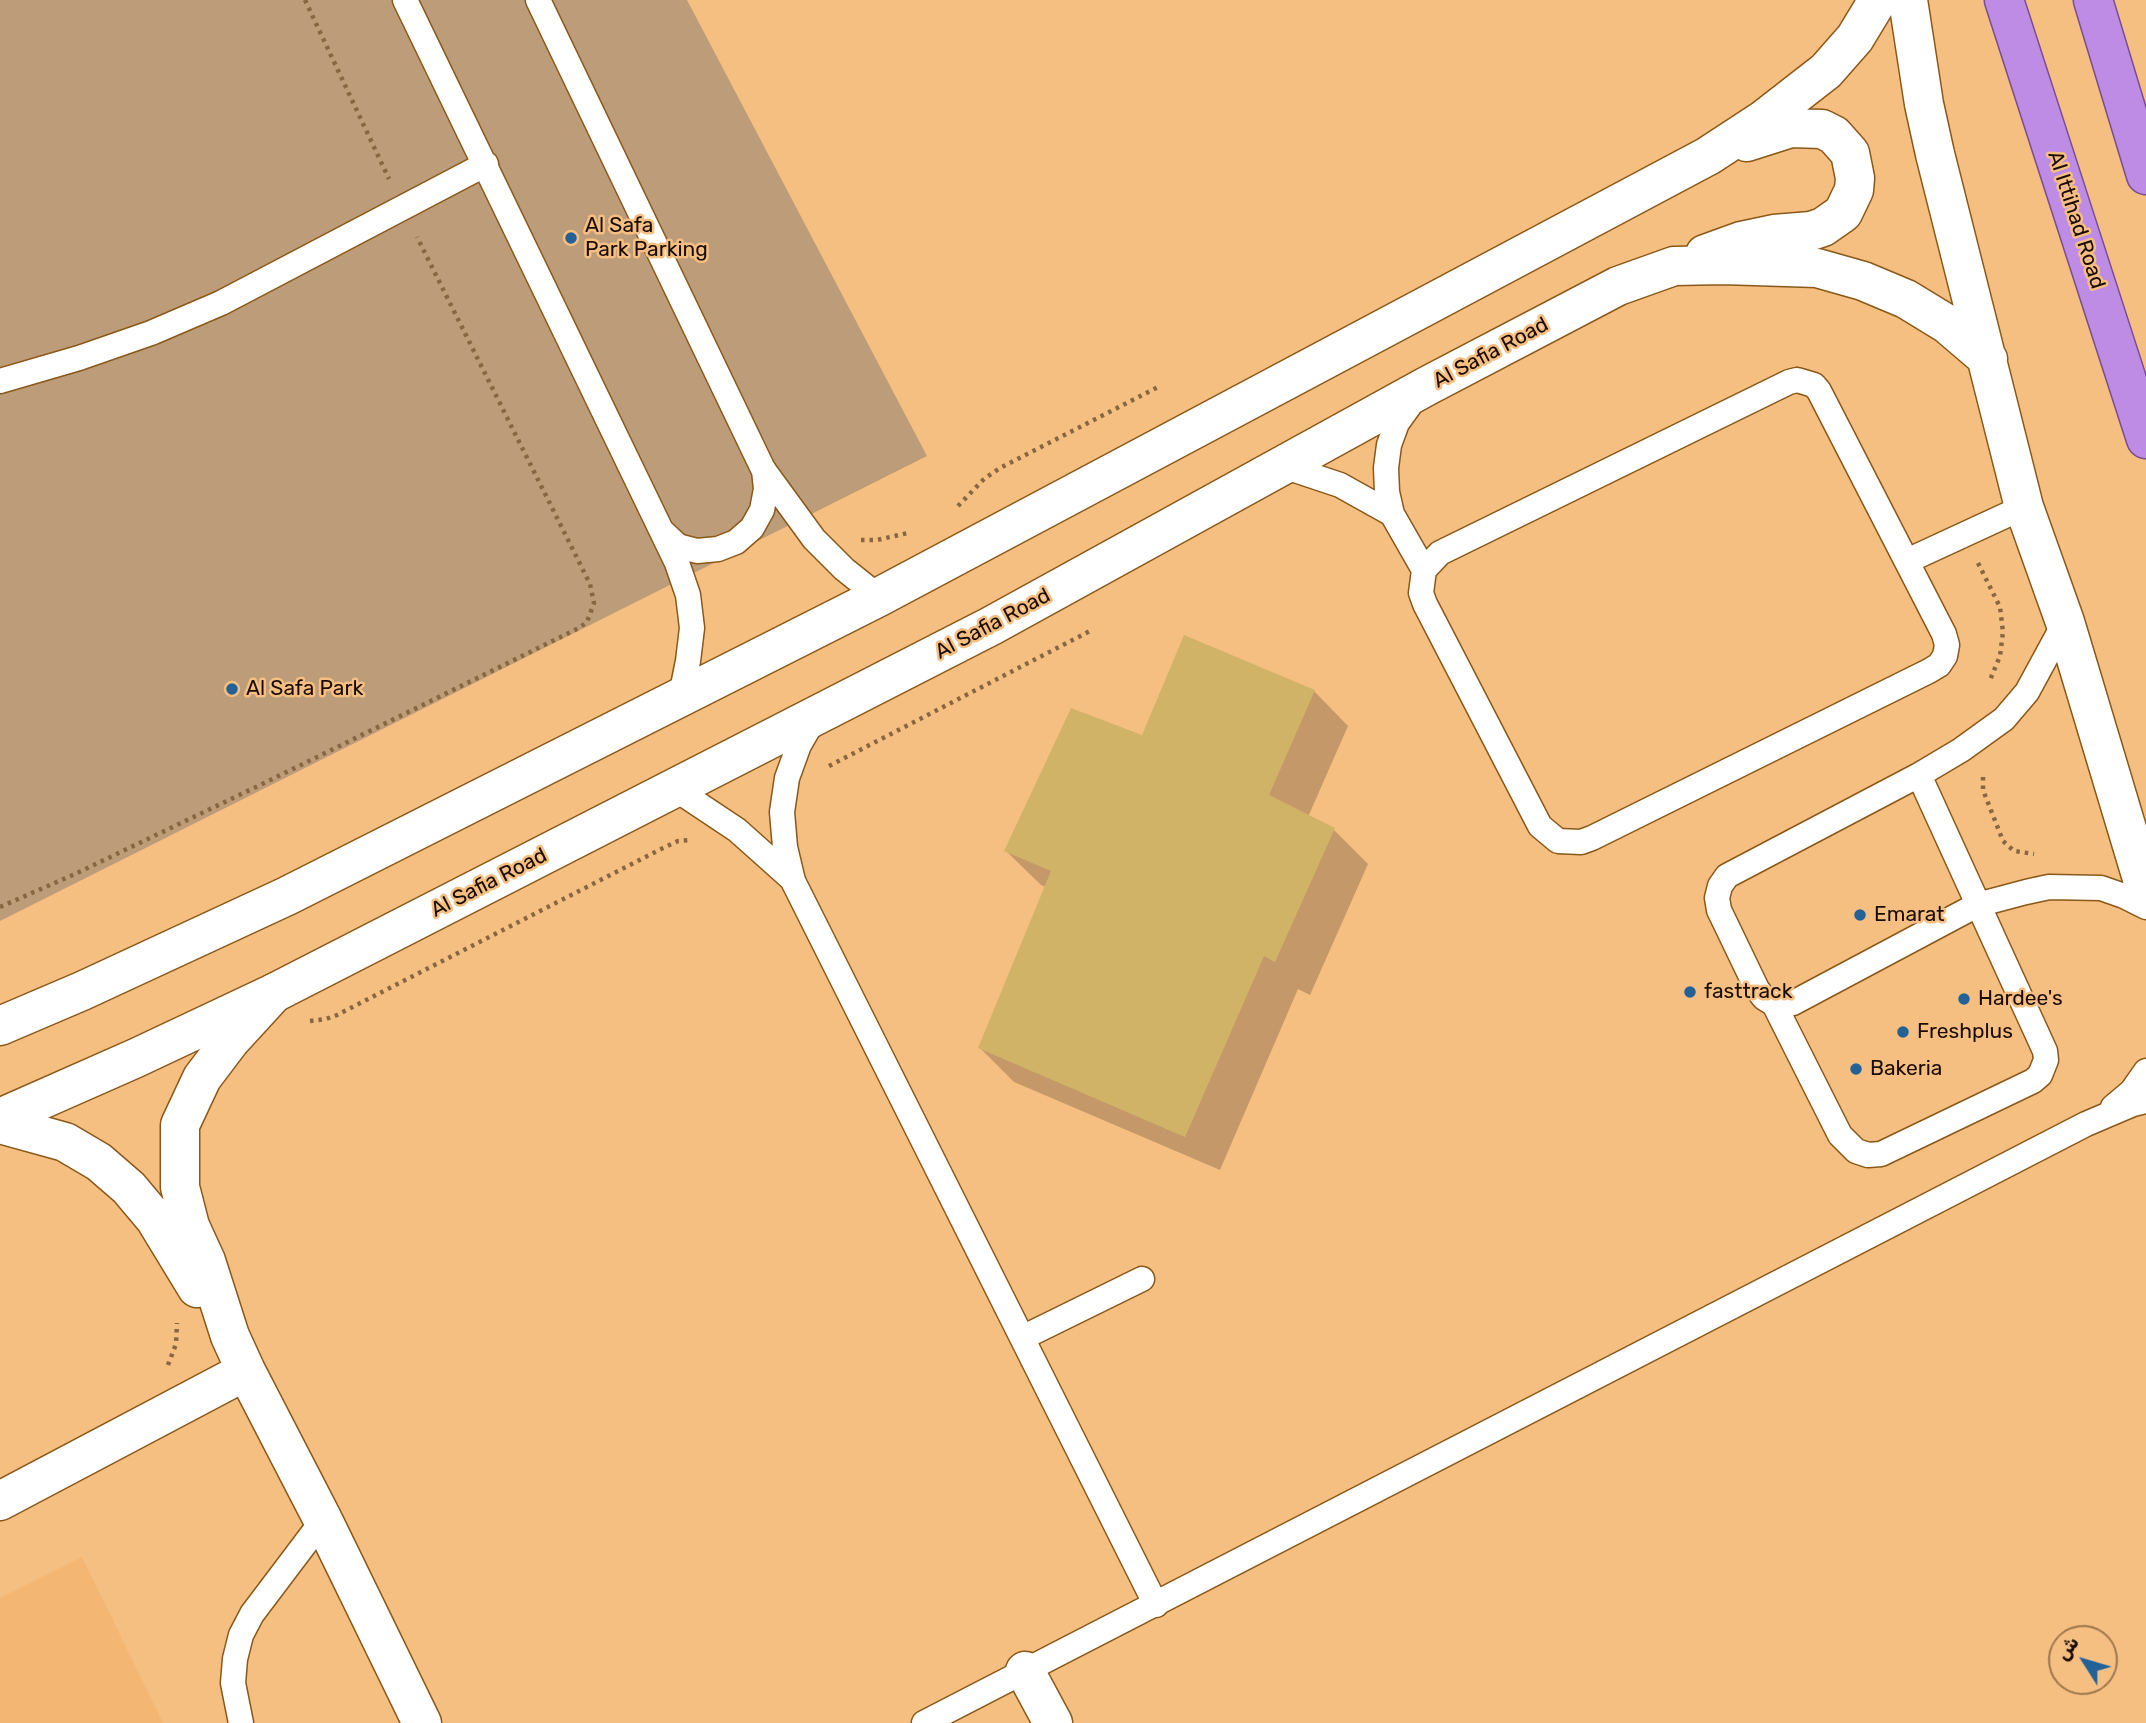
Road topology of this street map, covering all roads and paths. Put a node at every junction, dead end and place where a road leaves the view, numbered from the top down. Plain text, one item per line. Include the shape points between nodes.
1 (305, 0) edge
2 (405, 0) edge
3 (538, 0) edge
4 (1878, 0) edge
5 (1908, 0) edge
6 (2004, 0) edge
7 (2092, 0) edge
8 (1708, 156) junction
9 (486, 164) junction
10 (2146, 175) edge
11 (403, 209) junction
12 (1674, 266) junction
13 (2146, 344) edge
14 (1988, 359) junction
15 (2128, 379) junction
16 (0, 381) edge
17 (1160, 386) dead end
18 (1427, 386) junction
19 (2146, 439) edge
20 (1283, 466) junction
21 (764, 469) junction
22 (2024, 507) junction
23 (951, 512) dead end
24 (1392, 514) junction
25 (914, 531) dead end
26 (662, 532) junction
27 (1964, 534) junction
28 (858, 540) dead end
29 (1907, 561) junction
30 (1424, 570) junction
31 (879, 597) junction
32 (2065, 622) junction
33 (1090, 631) dead end
34 (1987, 687) dead end
35 (681, 696) junction
36 (817, 714) junction
37 (1987, 768) dead end
38 (825, 770) dead end
39 (1919, 775) junction
40 (674, 788) junction
41 (694, 839) dead end
42 (793, 881) junction
43 (2049, 887) junction
44 (2146, 892) edge
45 (1977, 905) junction
46 (0, 907) edge
47 (2146, 908) edge
48 (274, 993) junction
49 (1774, 1004) junction
50 (306, 1020) dead end
51 (0, 1026) edge
52 (2146, 1071) edge
53 (2146, 1101) edge
54 (2102, 1116) junction
55 (0, 1118) edge
56 (0, 1124) edge
57 (1142, 1279) dead end
58 (176, 1318) dead end
59 (230, 1336) junction
60 (1024, 1337) junction
61 (246, 1371) junction
62 (162, 1372) dead end
63 (0, 1501) edge
64 (323, 1520) junction
65 (1156, 1605) junction
66 (1026, 1671) junction
67 (241, 1723) edge
68 (422, 1723) edge
69 (924, 1723) edge
70 (1053, 1723) edge

1 - 11 path
2 - 9 lane
3 - 21 lane
4 - 8 main road via 1855,38 1826,71
5 - 14 main road via 1933,141
6 - 15 highway, Al Ittihad Road
7 - 10 highway
8 - 12 main road via 1791,128 1822,129 1850,153 1854,190 1843,213 1823,227 1741,241
8 - 31 main road
9 - 11 lane
9 - 26 lane
11 - 16 lane via 220,303 151,333
11 - 46 path via 590,584 594,603 587,622 258,786
12 - 14 main road, Al Safia Road via 1817,268 1863,281 1906,299 1947,324
12 - 18 main road, Al Safia Road via 1618,286
13 - 15 highway
14 - 22 main road
15 - 19 highway, Al Ittihad Road
17 - 23 path via 1000,468
18 - 20 main road, Al Safia Road
18 - 24 lane via 1397,423 1389,445 1387,492
20 - 24 lane via 1340,485
20 - 36 main road, Al Safia Road via 991,626
21 - 26 lane via 762,510 752,528 736,542 718,550 697,551 678,546
21 - 31 lane via 814,539
22 - 27 lane
22 - 32 main road
24 - 30 lane
25 - 28 path
26 - 35 lane via 688,595 692,628
27 - 29 lane
27 - 34 path via 2000,607 2000,656
29 - 30 lane via 1819,391 1814,384 1797,380 1440,554
29 - 30 lane via 1944,634 1947,645 1939,666 1592,838 1569,843 1558,841 1540,826 1425,604 1421,593
31 - 35 main road
32 - 39 lane via 2018,705 1991,729
32 - 44 main road
33 - 38 path
35 - 51 main road via 287,896
36 - 40 main road, Al Safia Road
36 - 42 lane via 787,778 783,824
37 - 43 path via 1983,790 2003,841 2014,851 2041,854
39 - 45 lane
39 - 49 lane via 1737,870 1720,886 1719,910 1757,989
40 - 42 lane via 737,830
40 - 48 main road, Al Safia Road
41 - 50 path via 663,848 337,1015
42 - 60 lane
43 - 45 lane
43 - 47 lane via 2101,888
45 - 49 lane via 1793,1003
45 - 49 lane via 2045,1051 2044,1069 2033,1081 1893,1149 1868,1155 1856,1151 1840,1135
48 - 55 main road, Al Safia Road
48 - 59 main road via 202,1078 180,1125 180,1186
52 - 54 lane via 2132,1091
53 - 54 lane
54 - 65 lane
56 - 59 main road via 65,1142 99,1162 129,1188 155,1219
57 - 60 lane
58 - 62 path via 176,1344
59 - 61 main road
60 - 65 lane
61 - 63 main road
61 - 64 main road
64 - 67 lane via 241,1635 233,1683
64 - 68 main road
65 - 66 lane
66 - 69 lane
66 - 70 main road

